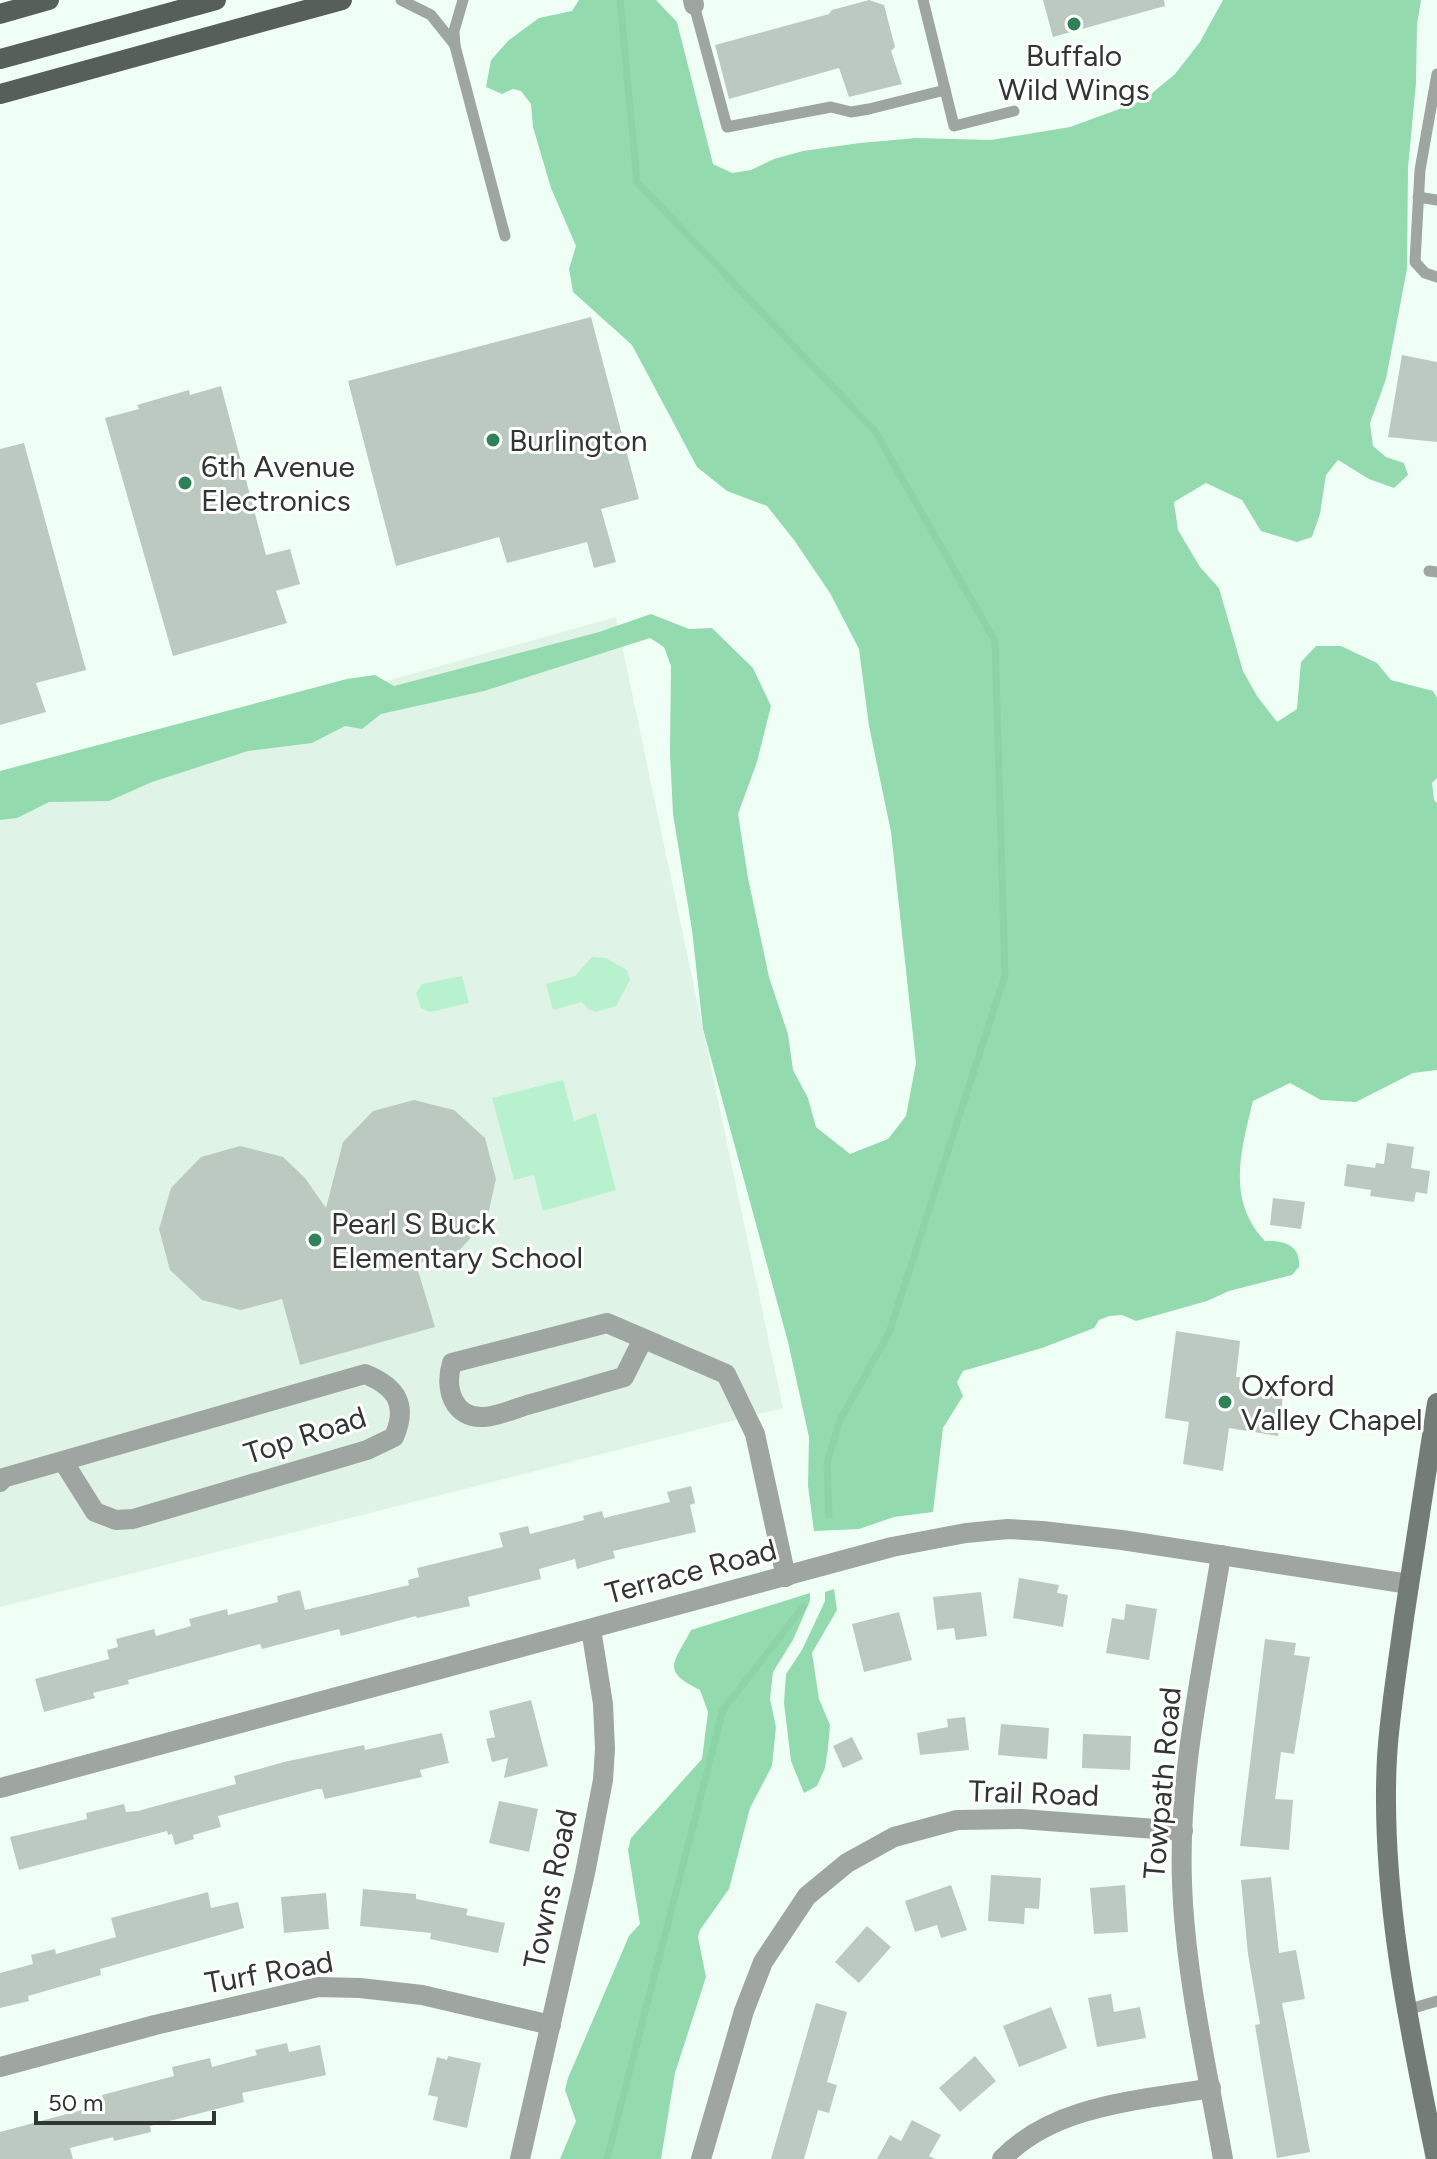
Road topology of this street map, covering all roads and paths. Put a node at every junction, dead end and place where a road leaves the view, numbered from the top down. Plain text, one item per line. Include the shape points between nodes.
1 (41, 0) edge
2 (48, 0) edge
3 (216, 0) edge
4 (342, 0) edge
5 (401, 0) edge
6 (463, 0) edge
7 (923, 0) edge
8 (694, 2) edge
9 (0, 14) edge
10 (455, 46) junction
11 (0, 59) edge
12 (1437, 74) edge
13 (945, 90) junction
14 (0, 94) edge
15 (1014, 111) dead end
16 (1418, 197) junction
17 (1437, 200) edge
18 (505, 236) dead end
19 (1437, 277) edge
20 (643, 1339) junction
21 (1437, 1403) edge
22 (63, 1461) junction
23 (0, 1482) edge
24 (1221, 1555) junction
25 (786, 1577) junction
26 (1409, 1584) junction
27 (591, 1629) junction
28 (0, 1788) edge
29 (1183, 1831) junction
30 (1437, 2001) edge
31 (1407, 2010) junction
32 (551, 2025) junction
33 (0, 2067) edge
34 (1211, 2088) junction
35 (520, 2159) edge
36 (701, 2159) edge
37 (1002, 2159) edge
38 (1223, 2159) edge
39 (1436, 2159) edge

1 - 2 street
2 - 9 main road
3 - 11 main road
4 - 14 main road
5 - 10 lane via 431,15
6 - 10 lane
7 - 13 lane
8 - 13 lane via 727,127 831,107 869,109
10 - 18 lane
12 - 16 lane
13 - 15 lane via 954,126
16 - 17 lane
16 - 19 lane via 1415,262
20 - 20 street via 607,1323 452,1363 449,1393 467,1414 483,1417 514,1409 624,1377
20 - 25 street via 726,1374 755,1434
21 - 26 main road
22 - 22 street, Top Road via 95,1512 116,1520 133,1519 367,1450 394,1437 402,1420 394,1393 365,1374
22 - 23 street, Top Road
24 - 25 street, Terrace Road via 1008,1529 892,1547
24 - 26 street, Terrace Road
24 - 29 street, Towpath Road via 1191,1737
25 - 27 street, Terrace Road
26 - 31 main road via 1387,1758 1393,1915
27 - 28 street, Terrace Road
27 - 32 street, Towns Road via 603,1704 603,1780
29 - 34 street, Towpath Road via 1184,1911
29 - 36 street, Trail Road via 1021,1819 957,1820 894,1837 847,1863 807,1896 763,1962
30 - 31 lane
31 - 39 main road
32 - 33 street, Turf Road via 422,1995 318,1987
32 - 35 street, Towns Road
34 - 37 street via 1078,2113 1040,2128
34 - 38 street, Towpath Road

